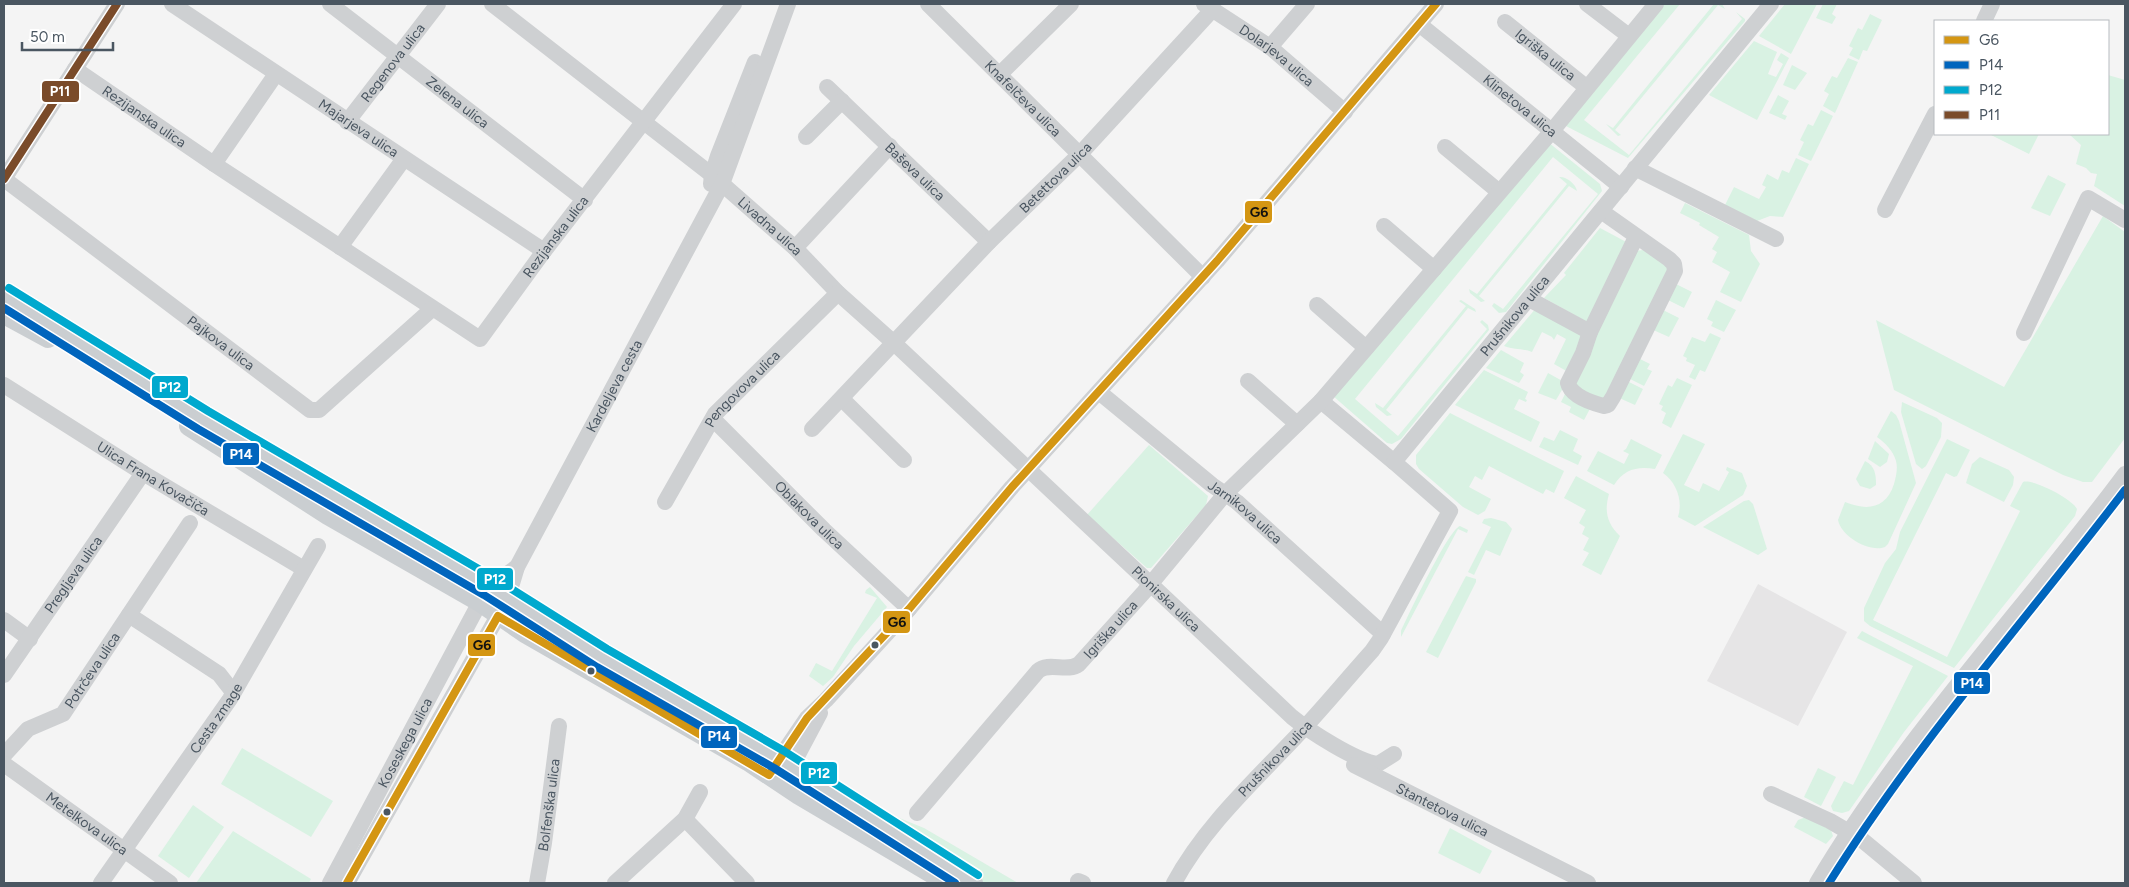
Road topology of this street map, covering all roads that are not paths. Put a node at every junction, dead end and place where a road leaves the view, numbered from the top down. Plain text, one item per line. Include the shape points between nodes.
1 (117, 4) edge
2 (172, 4) edge
3 (330, 4) edge
4 (438, 4) edge
5 (492, 4) edge
6 (734, 4) edge
7 (778, 4) edge
8 (788, 4) edge
9 (928, 4) edge
10 (1071, 4) edge
11 (1307, 4) edge
12 (1436, 4) edge
13 (1587, 4) edge
14 (1656, 4) edge
15 (1771, 4) edge
16 (1992, 4) edge
17 (1209, 7) edge
18 (1984, 20) edge
19 (1505, 22) dead end
20 (1419, 24) junction
21 (1629, 36) junction
22 (1270, 47) junction
23 (398, 56) junction
24 (75, 69) junction
25 (276, 74) junction
26 (1000, 74) junction
27 (826, 87) dead end
28 (1586, 88) junction
29 (842, 101) junction
30 (1345, 112) junction
31 (1934, 116) edge
32 (347, 122) junction
33 (644, 123) junction
34 (1552, 131) junction
35 (806, 137) dead end
36 (890, 146) junction
37 (1445, 147) dead end
38 (1080, 154) junction
39 (403, 160) junction
40 (214, 164) junction
41 (1636, 168) junction
42 (4, 179) edge
43 (717, 179) junction
44 (1621, 187) junction
45 (1498, 191) junction
46 (584, 200) junction
47 (1885, 210) dead end
48 (1601, 211) junction
49 (2125, 220) edge
50 (1384, 226) dead end
51 (1636, 237) junction
52 (1776, 239) dead end
53 (989, 242) junction
54 (340, 248) junction
55 (795, 248) junction
56 (544, 252) junction
57 (1434, 269) junction
58 (1203, 277) junction
59 (838, 293) junction
60 (4, 296) edge
61 (1529, 299) junction
62 (1316, 305) dead end
63 (432, 310) junction
64 (4, 314) edge
65 (1590, 332) junction
66 (2024, 333) dead end
67 (894, 343) junction
68 (1366, 348) junction
69 (1248, 380) dead end
70 (4, 385) edge
71 (1099, 392) junction
72 (842, 399) junction
73 (1321, 401) junction
74 (713, 419) junction
75 (1296, 424) junction
76 (812, 429) dead end
77 (904, 460) dead end
78 (1394, 462) junction
79 (1028, 471) junction
80 (143, 473) junction
81 (2125, 474) edge
82 (1225, 494) junction
83 (665, 502) dead end
84 (190, 523) dead end
85 (318, 546) dead end
86 (516, 567) junction
87 (304, 569) junction
88 (1150, 585) junction
89 (485, 594) junction
90 (502, 608) junction
91 (908, 609) junction
92 (129, 615) junction
93 (4, 620) edge
94 (1382, 636) junction
95 (30, 639) junction
96 (4, 675) edge
97 (233, 692) junction
98 (559, 726) dead end
99 (1300, 732) junction
100 (1394, 754) dead end
101 (4, 755) edge
102 (4, 764) edge
103 (780, 771) junction
104 (700, 792) dead end
105 (1771, 794) dead end
106 (917, 813) dead end
107 (685, 818) junction
108 (1849, 832) junction
109 (124, 851) junction
110 (101, 883) edge
111 (170, 883) edge
112 (330, 883) edge
113 (347, 883) edge
114 (537, 883) edge
115 (615, 883) edge
116 (747, 883) edge
117 (948, 883) edge
118 (973, 883) edge
119 (1174, 883) edge
120 (1588, 883) edge
121 (1817, 883) edge
122 (1914, 883) edge

1 - 24 street
2 - 25 street, Majarjeva ulica
3 - 23 street, Zelena ulica
4 - 23 street, Regenova ulica
5 - 33 street, Livadna ulica
6 - 33 street, Rezijanska ulica
7 - 43 street, Kardeljeva cesta
8 - 43 street, Kardeljeva cesta
9 - 26 street, Knafelčeva ulica
10 - 26 street
11 - 22 street
12 - 20 street
13 - 21 street
14 - 21 street, Igriška ulica
15 - 41 street, Prušnikova ulica
16 - 18 street
17 - 22 street, Dolarjeva ulica
17 - 38 street, Betettova ulica
19 - 28 street, Igriška ulica
20 - 30 street
20 - 34 street, Klinetova ulica
21 - 28 street, Igriška ulica
22 - 30 street, Dolarjeva ulica
23 - 32 street, Regenova ulica
23 - 46 street, Zelena ulica
24 - 40 street, Rezijanska ulica
24 - 42 street
25 - 32 street, Majarjeva ulica
25 - 40 street
26 - 38 street, Knafelčeva ulica
27 - 29 street, Baševa ulica
28 - 34 street, Igriška ulica
29 - 35 street
29 - 36 street, Baševa ulica
30 - 58 street
31 - 47 street
32 - 39 street, Majarjeva ulica
33 - 43 street, Livadna ulica
33 - 46 street, Rezijanska ulica
34 - 44 street, Klinetova ulica
34 - 45 street, Igriška ulica
36 - 53 street, Baševa ulica
36 - 55 street
37 - 45 street
38 - 53 street, Betettova ulica
38 - 58 street, Knafelčeva ulica
39 - 54 street
39 - 56 street, Majarjeva ulica
40 - 54 street, Rezijanska ulica
41 - 44 street, Prušnikova ulica
41 - 52 street
42 - 63 street, Pajkova ulica via 310,410 318,410
43 - 55 street, Livadna ulica
43 - 86 street, Kardeljeva cesta via 711,204
44 - 48 street, Prušnikova ulica
45 - 57 street, Igriška ulica
46 - 56 street, Rezijanska ulica
48 - 51 street
48 - 61 street, Prušnikova ulica
49 - 66 street via 2088,198
50 - 57 street
51 - 65 street
51 - 65 street via 1669,258 1675,271 1608,405 1595,404 1568,386
53 - 67 street, Betettova ulica
54 - 63 street, Rezijanska ulica
55 - 59 street, Livadna ulica
56 - 63 street, Rezijanska ulica via 480,339
57 - 68 street, Igriška ulica
58 - 71 street
59 - 67 street, Livadna ulica
59 - 74 street, Pengovova ulica
60 - 89 main road
61 - 65 street
61 - 78 street, Prušnikova ulica
62 - 68 street
64 - 89 main road via 61,346 328,515
67 - 72 street, Betettova ulica
67 - 79 street, Livadna ulica
68 - 73 street, Igriška ulica
69 - 75 street
70 - 80 street, Ulica Frana Kovačiča
71 - 79 street
71 - 82 street, Jarnikova ulica
72 - 76 street, Betettova ulica
72 - 77 street
73 - 75 street, Igriška ulica
73 - 78 street
74 - 83 street, Pengovova ulica
74 - 91 street, Oblakova ulica
75 - 82 street, Igriška ulica
78 - 94 street, Prušnikova ulica via 1450,511
79 - 88 street, Pionirska ulica
79 - 91 street
80 - 87 street, Ulica Frana Kovačiča
80 - 95 street, Pregljeva ulica
81 - 108 street via 1936,712
82 - 88 street, Igriška ulica
82 - 94 street, Jarnikova ulica
84 - 92 street, Potrčeva ulica
85 - 87 street, Cesta zmage
86 - 89 street
86 - 90 street, Koseskega ulica
87 - 97 street, Cesta zmage
88 - 99 street, Pionirska ulica
88 - 106 street, Igriška ulica via 1079,664 1068,669 1046,667 1038,670
89 - 90 main road
89 - 112 street, Koseskega ulica
90 - 103 main road via 602,658
90 - 113 street, Koseskega ulica
91 - 103 street via 806,718
92 - 97 street via 219,674
92 - 101 street, Potrčeva ulica via 63,714 28,730
93 - 95 street
94 - 99 street, Prušnikova ulica
95 - 96 street, Pregljeva ulica
97 - 109 street, Cesta zmage
98 - 114 street, Bolfenška ulica
99 - 100 street via 1372,763 1385,762
99 - 119 street, Prušnikova ulica via 1228,809 1189,857
99 - 120 street, Stantetova ulica via 1524,853
102 - 109 street, Metelkova ulica
103 - 117 main road
103 - 118 main road
104 - 107 street
105 - 108 street
107 - 115 street
107 - 116 street
108 - 121 street
108 - 122 street
109 - 110 street, Cesta zmage
109 - 111 street, Metelkova ulica

